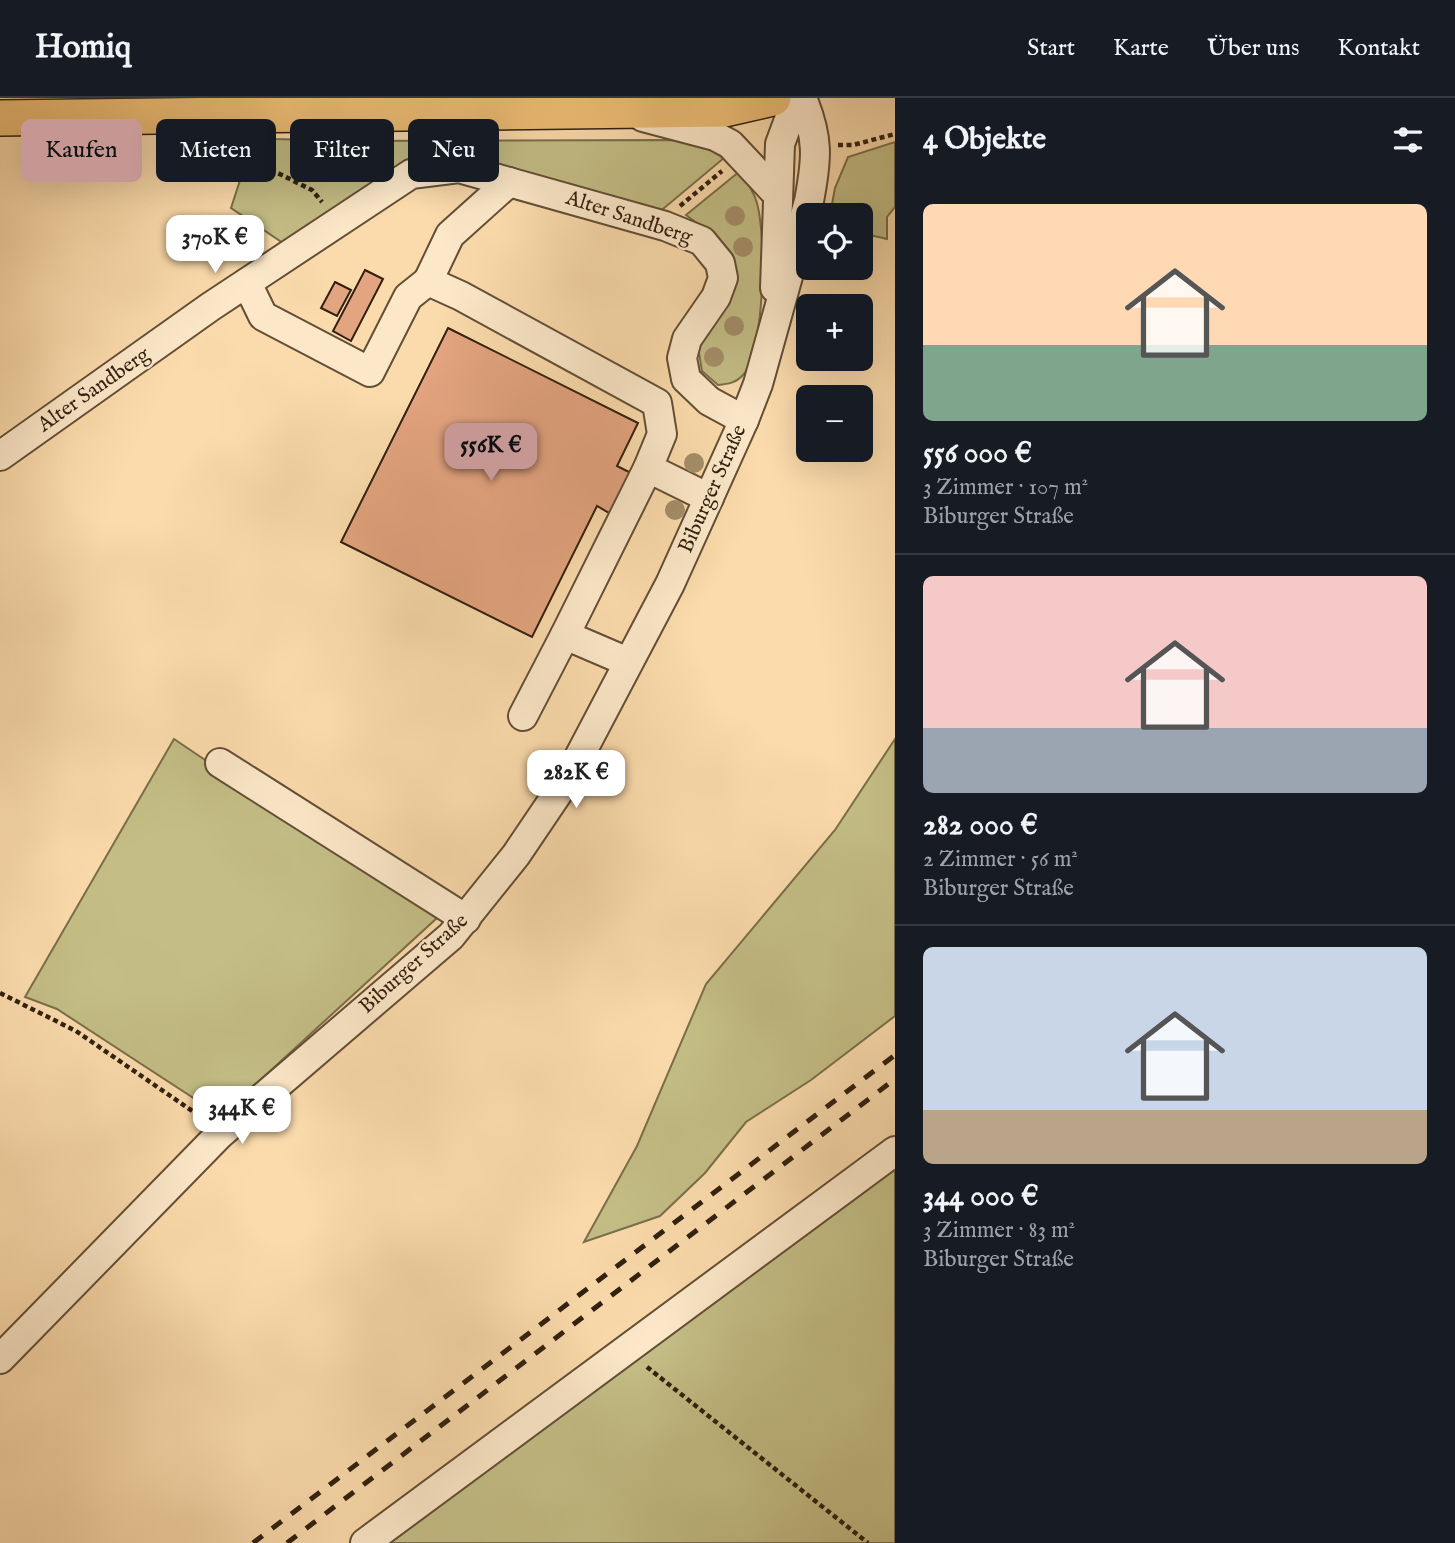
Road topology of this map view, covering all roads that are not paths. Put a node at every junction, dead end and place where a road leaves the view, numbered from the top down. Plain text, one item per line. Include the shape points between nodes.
1 (773, 98) edge
2 (800, 98) edge
3 (613, 110) junction
4 (0, 118) edge
5 (509, 182) junction
6 (776, 193) junction
7 (428, 281) junction
8 (247, 283) junction
9 (774, 327) junction
10 (744, 420) junction
11 (0, 456) edge
12 (648, 468) junction
13 (709, 498) junction
14 (565, 635) junction
15 (628, 662) junction
16 (523, 716) dead end
17 (220, 763) dead end
18 (466, 919) junction
19 (895, 1151) edge
20 (0, 1359) edge
21 (365, 1543) edge

1 - 3 main road via 729,108
2 - 6 street, Biburger Straße via 780,144
2 - 9 street, Biburger Straße via 814,126 815,170
3 - 4 main road
3 - 6 street via 715,136 730,144
5 - 7 street via 450,235
5 - 8 street, Alter Sandberg via 460,168 411,174
5 - 10 street, Alter Sandberg via 666,226 702,242 720,262 723,278 716,297 687,339 682,358 686,379 709,401
6 - 9 street, Biburger Straße
7 - 8 street via 408,298 370,372 263,316
7 - 12 street via 657,403 662,434
8 - 11 street, Alter Sandberg
9 - 10 street, Biburger Straße
10 - 13 street, Biburger Straße
12 - 13 street
12 - 14 street
13 - 15 street, Biburger Straße
14 - 15 street
14 - 16 street
15 - 18 street, Biburger Straße via 568,778
17 - 18 street
18 - 20 street, Biburger Straße via 220,1134
19 - 21 street

